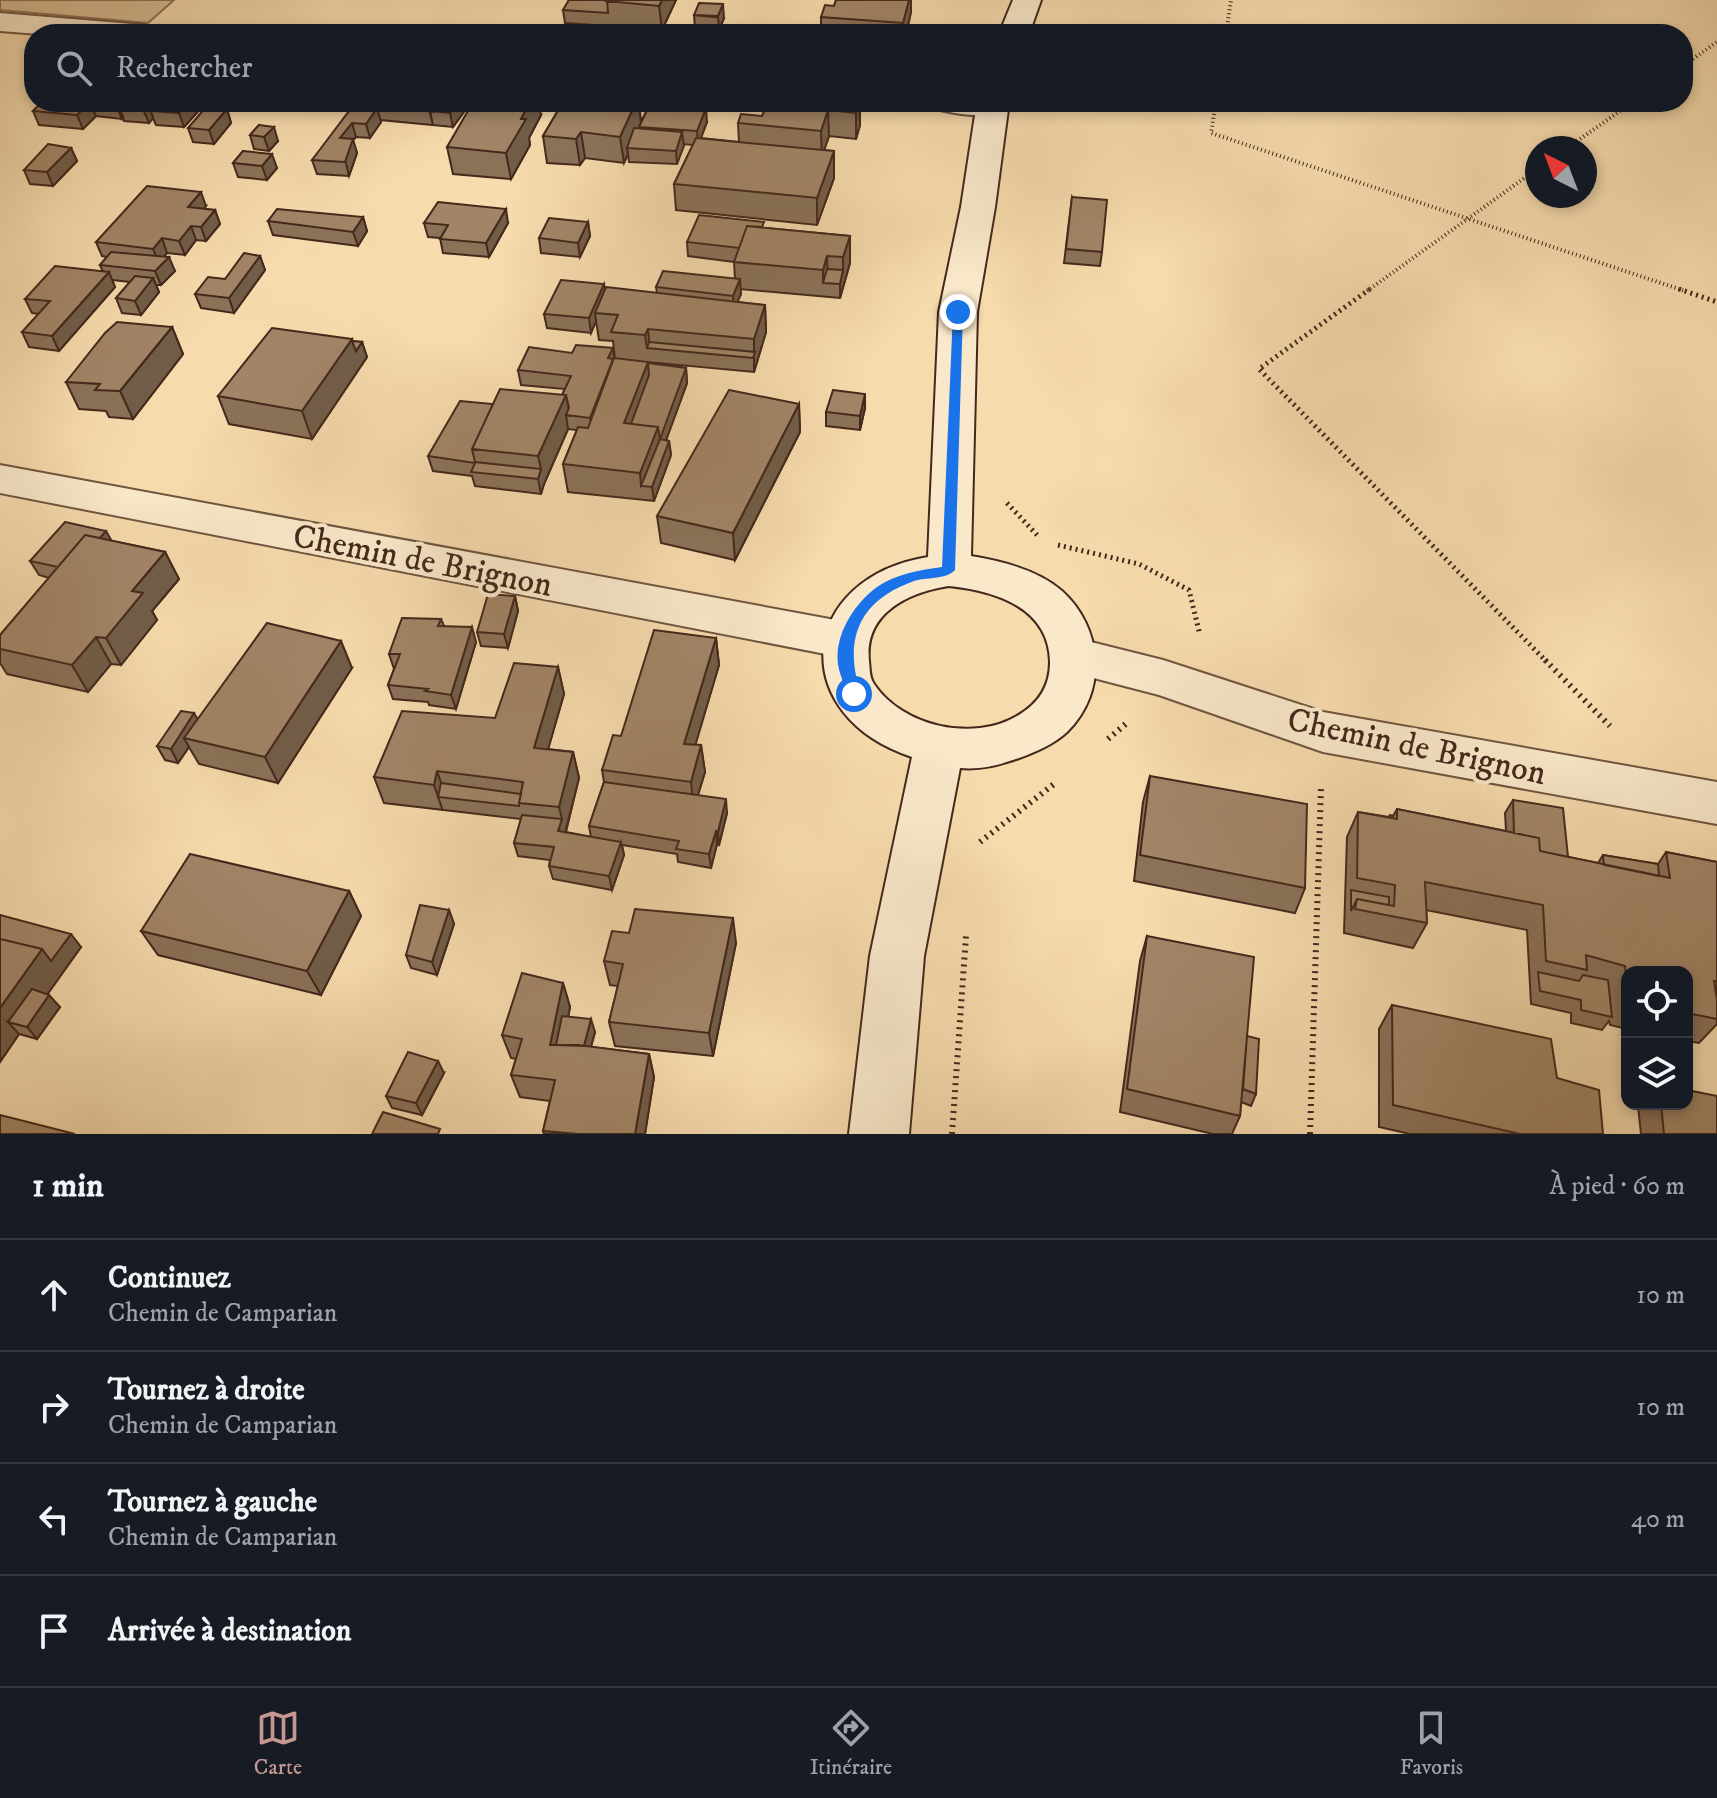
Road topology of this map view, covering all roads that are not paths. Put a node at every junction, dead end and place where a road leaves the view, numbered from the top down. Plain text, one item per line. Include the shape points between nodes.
1 (1027, 0) edge
2 (0, 22) edge
3 (24, 24) edge
4 (1018, 24) edge
5 (991, 112) edge
6 (0, 479) edge
7 (949, 570) junction
8 (846, 640) junction
9 (1075, 656) junction
10 (939, 747) junction
11 (1717, 803) edge
12 (879, 1134) edge

1 - 4 main road
2 - 3 main road
5 - 7 main road via 958,312
6 - 8 main road, Chemin de Brignon
7 - 8 main road via 913,576 882,591 859,613
7 - 9 main road via 985,573 1019,585 1046,603 1066,628
8 - 10 main road via 845,667 854,694 874,717 904,736
9 - 10 main road via 1072,683 1061,708 1038,728 998,745
9 - 11 main road, Chemin de Brignon via 1163,678 1323,732
10 - 12 main road via 897,956

